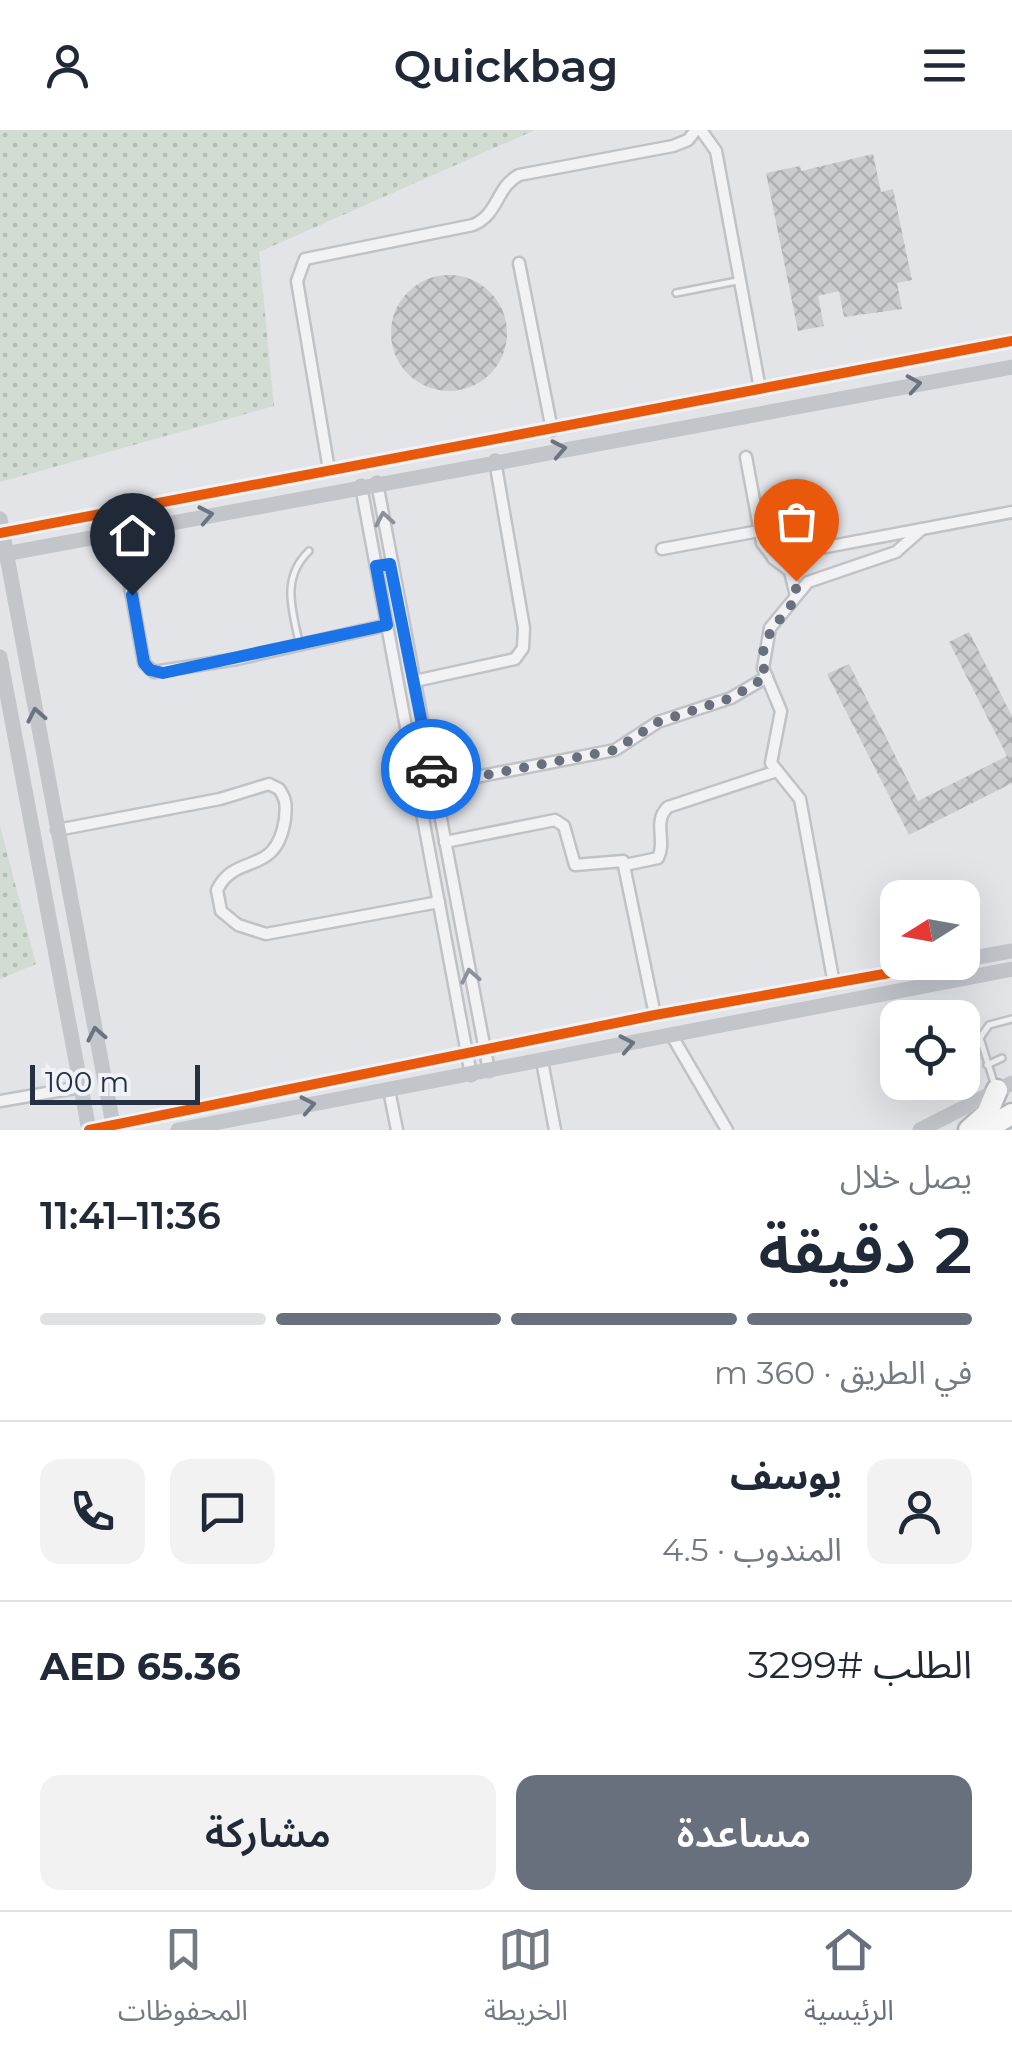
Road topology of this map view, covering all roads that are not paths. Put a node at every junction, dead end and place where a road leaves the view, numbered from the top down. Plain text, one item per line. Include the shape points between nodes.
1 (698, 130) edge
2 (519, 263) dead end
3 (740, 280) junction
4 (676, 293) dead end
5 (1012, 340) edge
6 (1012, 367) edge
7 (867, 368) junction
8 (760, 388) junction
9 (741, 392) junction
10 (860, 394) junction
11 (740, 416) junction
12 (552, 430) junction
13 (746, 458) dead end
14 (495, 462) junction
15 (329, 470) junction
16 (369, 485) junction
17 (1012, 512) edge
18 (101, 514) junction
19 (1, 528) edge
20 (922, 529) junction
21 (760, 531) junction
22 (114, 533) junction
23 (662, 549) dead end
24 (309, 550) dead end
25 (3, 554) edge
26 (772, 557) junction
27 (376, 566) junction
28 (392, 566) junction
29 (796, 598) junction
30 (387, 625) junction
31 (300, 642) junction
32 (0, 657) edge
33 (766, 677) junction
34 (415, 681) junction
35 (8, 740) edge
36 (777, 771) junction
37 (434, 785) junction
38 (57, 830) junction
39 (445, 842) junction
40 (625, 865) junction
41 (439, 902) junction
42 (446, 942) junction
43 (464, 944) junction
44 (1012, 951) edge
45 (980, 957) edge
46 (1012, 969) edge
47 (880, 975) edge
48 (834, 984) junction
49 (655, 1015) junction
50 (1012, 1019) edge
51 (672, 1036) junction
52 (484, 1050) junction
53 (467, 1053) junction
54 (1002, 1058) dead end
55 (542, 1061) junction
56 (987, 1065) junction
57 (489, 1071) junction
58 (471, 1075) junction
59 (1004, 1086) edge
60 (81, 1087) junction
61 (389, 1090) junction
62 (0, 1101) edge
63 (1012, 1114) edge
64 (113, 1128) edge
65 (89, 1130) edge
66 (178, 1130) edge
67 (397, 1130) edge
68 (555, 1130) edge
69 (727, 1130) edge
70 (920, 1130) edge
71 (969, 1130) edge
72 (984, 1130) edge

1 - 3 street via 716,151
1 - 15 street via 673,146 520,175 501,190 487,218 473,224 305,259 296,281
2 - 12 street
3 - 4 lane
3 - 8 street
5 - 7 street
10 -> 6 street
7 - 8 street
7 - 10 street
8 - 9 street
9 - 11 street
9 - 12 street
10 - 11 street
14 -> 11 street
12 - 15 street
13 - 21 street
14 - 16 street
14 - 34 street via 522,648 510,662
15 - 18 street
22 -> 16 street
16 - 27 street
28 -> 16 street
17 - 20 street
18 - 19 street
18 - 22 street
19 - 25 street
20 - 26 street
20 - 29 street via 896,552 815,577
21 - 23 street
21 - 26 street
22 - 25 street
22 - 31 street via 150,670 163,673
24 - 31 lane via 290,588
38 -> 25 street
26 - 29 street via 796,581
27 - 28 street
27 - 30 street
28 - 34 street
29 - 33 street via 768,634
30 - 31 street
30 - 41 street
32 - 35 street
33 - 36 street via 781,705 770,757
33 - 37 street via 731,698 658,722 615,750
34 - 37 street
35 - 60 street
36 - 40 street via 668,807 659,822 658,858
36 - 48 street via 800,799
37 - 39 street
38 - 41 street via 269,784 287,807 280,841 265,861 228,874 217,890 220,911 238,925 266,934
64 -> 38 street
39 - 40 street via 555,820 564,826 575,865 616,858
39 - 43 street
40 - 49 street
41 - 42 street
42 - 43 street
42 - 53 street
52 -> 43 street
44 - 45 street
46 - 51 street
47 - 48 street
48 - 49 street
49 - 52 street
50 - 56 lane via 984,1030 979,1044
55 -> 51 street
51 - 69 street
52 - 53 street
52 - 57 street
53 - 58 street
53 - 64 street
54 - 56 lane
55 - 57 street
55 - 68 street
56 - 59 lane
57 - 58 street
58 - 61 street
59 - 70 street
59 - 71 highway
60 - 62 street
60 - 65 street
66 -> 61 street
61 - 67 street
63 - 72 highway
64 - 65 street

